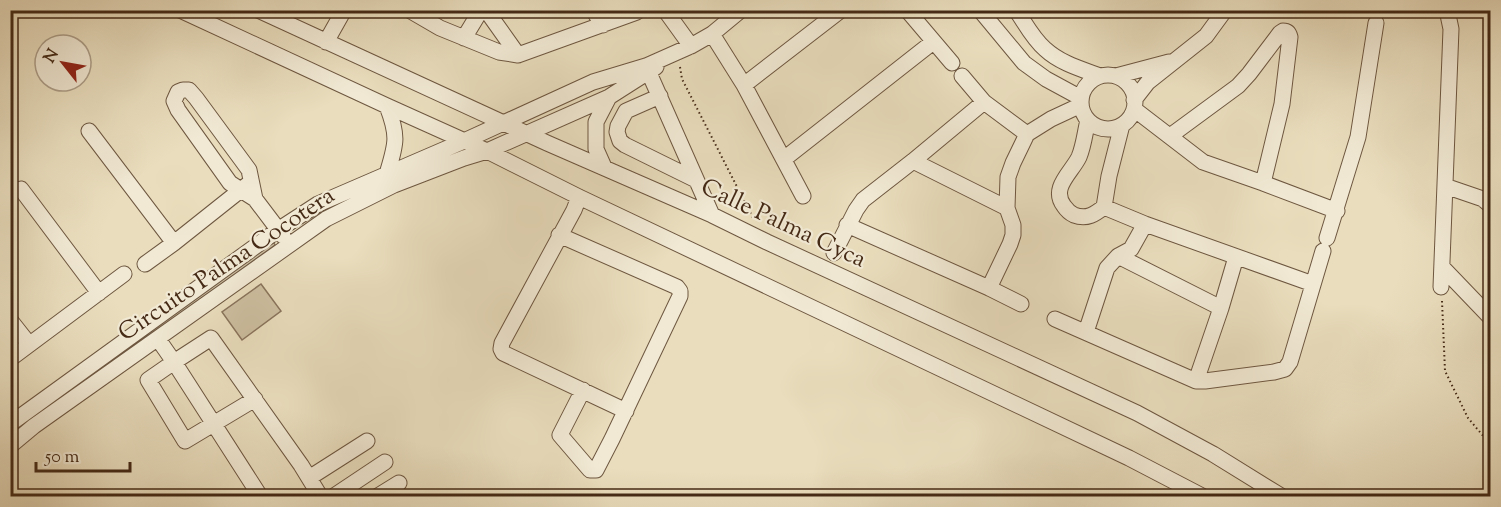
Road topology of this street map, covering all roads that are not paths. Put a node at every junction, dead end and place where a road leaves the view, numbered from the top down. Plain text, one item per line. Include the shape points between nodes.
1 (180, 10) edge
2 (258, 10) edge
3 (335, 10) edge
4 (344, 10) edge
5 (409, 10) edge
6 (481, 10) edge
7 (486, 10) edge
8 (593, 10) edge
9 (665, 10) edge
10 (741, 10) edge
11 (841, 10) edge
12 (907, 10) edge
13 (980, 10) edge
14 (1016, 10) edge
15 (1225, 10) edge
16 (1447, 10) edge
17 (637, 12) edge
18 (1376, 23) dead end
19 (603, 25) junction
20 (712, 34) junction
21 (464, 38) junction
22 (323, 41) junction
23 (933, 42) junction
24 (684, 49) junction
25 (518, 55) junction
26 (1177, 60) junction
27 (952, 63) dead end
28 (647, 69) junction
29 (962, 76) dead end
30 (1108, 76) junction
31 (744, 85) junction
32 (660, 96) junction
33 (609, 97) junction
34 (984, 102) junction
35 (1134, 104) junction
36 (387, 106) junction
37 (1083, 109) junction
38 (503, 123) junction
39 (1122, 125) junction
40 (89, 131) dead end
41 (527, 133) junction
42 (1027, 134) junction
43 (1170, 136) junction
44 (464, 141) junction
45 (488, 151) junction
46 (784, 159) junction
47 (913, 161) junction
48 (604, 167) junction
49 (387, 174) junction
50 (696, 180) junction
51 (1263, 183) junction
52 (246, 185) junction
53 (1445, 186) junction
54 (21, 189) dead end
55 (803, 196) dead end
56 (579, 197) junction
57 (1488, 199) edge
58 (1007, 208) junction
59 (1110, 209) junction
60 (1336, 211) junction
61 (711, 215) junction
62 (1144, 224) junction
63 (847, 225) junction
64 (278, 230) junction
65 (559, 235) junction
66 (174, 243) junction
67 (289, 246) junction
68 (834, 253) dead end
69 (1118, 256) junction
70 (1236, 257) junction
71 (145, 264) dead end
72 (1442, 267) junction
73 (124, 274) dead end
74 (1313, 284) junction
75 (1441, 287) road end
76 (989, 288) junction
77 (99, 293) junction
78 (1021, 304) dead end
79 (1221, 308) junction
80 (1491, 316) edge
81 (1055, 319) dead end
82 (10, 320) edge
83 (1086, 332) junction
84 (158, 339) junction
85 (29, 344) junction
86 (10, 359) edge
87 (174, 362) junction
88 (1196, 381) junction
89 (583, 390) junction
90 (255, 399) junction
91 (626, 411) junction
92 (10, 424) edge
93 (214, 425) junction
94 (367, 441) dead end
95 (10, 446) edge
96 (385, 462) dead end
97 (309, 478) junction
98 (399, 483) dead end
99 (260, 496) edge
100 (320, 496) edge
101 (334, 496) edge
102 (378, 496) edge
103 (1202, 496) edge
104 (1281, 496) edge

1 - 36 street
2 - 22 street, Calle Palma Cyca
3 - 22 street
4 - 22 street
5 - 21 street
6 - 21 street
7 - 25 street
8 - 19 street
9 - 24 street
10 - 20 street, Circuito Palma Cocotera
11 - 31 street
12 - 23 street
13 - 37 street via 1024,63
14 - 30 street via 1043,48 1072,66
15 - 26 street via 1206,36
16 - 53 street via 1451,29
17 - 19 street
18 - 60 street via 1358,137
19 - 25 street
20 - 24 street, Circuito Palma Cocotera
20 - 31 street
21 - 25 street
22 - 38 street, Calle Palma Cyca
23 - 27 street
23 - 46 street
24 - 28 street, Circuito Palma Cocotera
26 - 30 street
26 - 35 street via 1148,82
28 - 32 street
28 - 33 street, Circuito Palma Cocotera
28 - 38 street, Circuito Palma Cocotera via 593,82
29 - 34 street
30 - 35 street via 1125,81
30 - 37 street via 1091,81 1085,88
31 - 46 street
32 - 50 street
32 - 50 street via 626,111 618,126 620,141
33 - 41 street, Circuito Palma Cocotera
33 - 48 street via 596,122 596,149
34 - 42 street
34 - 47 street
35 - 39 street
35 - 43 street
36 - 44 street
36 - 49 street via 396,139
37 - 39 street via 1098,127
37 - 42 street via 1050,119
37 - 59 street via 1080,154 1064,178 1059,191 1061,202 1074,215 1092,216
38 - 41 street, Calle Palma Cyca
38 - 44 street, Circuito Palma Cocotera
39 - 59 street via 1109,176
40 - 66 street
41 - 45 street, Circuito Palma Cocotera
41 - 48 street, Calle Palma Cyca
42 - 58 street via 1008,177
43 - 51 street via 1203,162
43 - 51 street via 1238,86 1280,33 1286,31 1290,37 1282,104
44 - 45 street
44 - 49 street, Circuito Palma Cocotera
45 - 56 street
45 - 67 street, Circuito Palma Cocotera via 394,185 326,219
46 - 55 street
47 - 58 street
47 - 63 street via 859,204
48 - 61 street, Calle Palma Cyca
49 - 64 street, Circuito Palma Cocotera via 318,204
50 - 61 street
51 - 60 street
52 - 52 street via 249,170 189,90 178,92 174,101 178,111 230,183
52 - 64 street
52 - 66 street
53 - 57 street
53 - 72 street
54 - 77 street
56 - 65 street
56 - 103 street
58 - 76 street via 1013,235
59 - 62 street
60 - 74 street
61 - 104 street, Calle Palma Cyca via 1137,413
62 - 69 street via 1131,249
62 - 70 street
63 - 68 street
63 - 76 street
64 - 67 street
64 - 92 street, Circuito Palma Cocotera
65 - 89 street via 501,349
65 - 91 street via 680,291
66 - 71 street
67 - 84 street, Circuito Palma Cocotera
69 - 79 street
69 - 83 street via 1107,268
70 - 74 street
70 - 79 street
72 - 75 street
72 - 80 street
73 - 77 street
74 - 88 street via 1285,369
76 - 78 street
77 - 85 street
79 - 88 street
81 - 83 street
82 - 85 street
83 - 88 street
84 - 87 street
84 - 95 street, Circuito Palma Cocotera
85 - 86 street
87 - 90 street via 211,338
87 - 93 street
87 - 93 street via 148,380 185,441
89 - 91 street
89 - 91 street via 560,435 590,470 596,470
90 - 93 street
90 - 97 street
93 - 99 street
94 - 97 street
96 - 101 street
97 - 100 street
98 - 102 street

